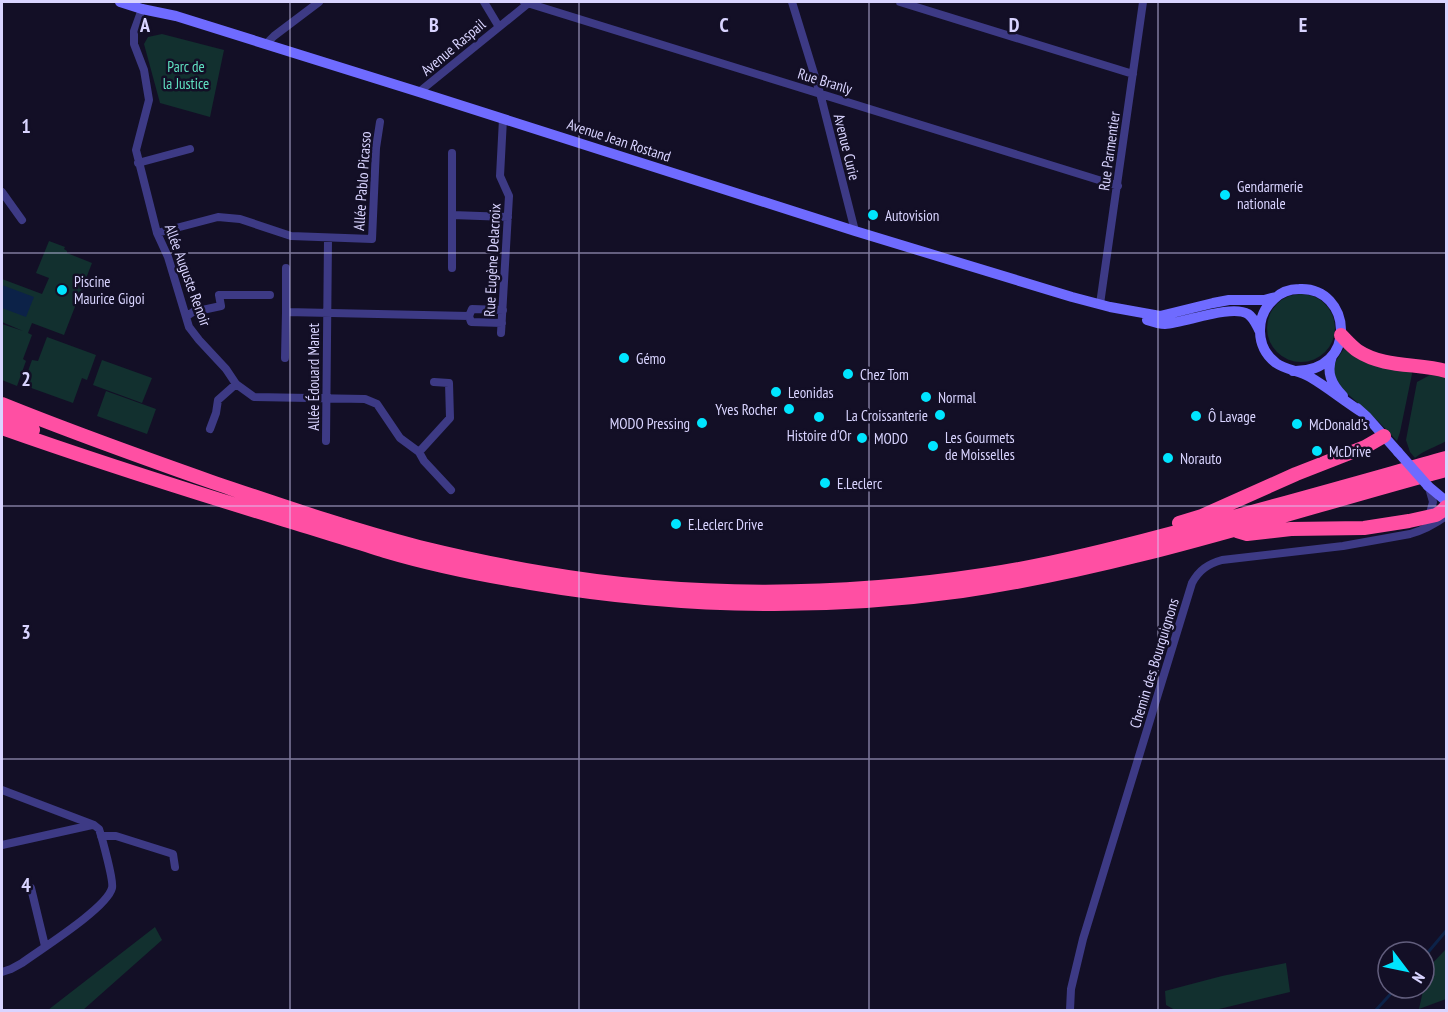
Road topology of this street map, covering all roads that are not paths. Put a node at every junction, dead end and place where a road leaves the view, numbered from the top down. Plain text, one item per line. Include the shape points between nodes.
1 (121, 2) edge
2 (319, 2) edge
3 (484, 2) edge
4 (528, 2) edge
5 (792, 2) edge
6 (900, 2) edge
7 (1143, 2) edge
8 (142, 9) junction
9 (499, 27) junction
10 (266, 44) junction
11 (1133, 74) junction
12 (419, 92) junction
13 (820, 93) junction
14 (503, 119) junction
15 (380, 122) dead end
16 (190, 148) dead end
17 (452, 153) dead end
18 (138, 163) junction
19 (1118, 186) junction
20 (2, 192) edge
21 (452, 215) junction
22 (508, 217) junction
23 (22, 220) dead end
24 (855, 231) junction
25 (157, 233) junction
26 (328, 238) junction
27 (286, 268) dead end
28 (452, 268) dead end
29 (270, 295) dead end
30 (1276, 297) junction
31 (1105, 306) junction
32 (503, 310) junction
33 (286, 312) junction
34 (327, 313) junction
35 (187, 316) junction
36 (469, 316) junction
37 (502, 323) junction
38 (1259, 332) junction
39 (501, 333) dead end
40 (1341, 334) junction
41 (1332, 356) junction
42 (285, 357) dead end
43 (1293, 371) junction
44 (1446, 371) edge
45 (434, 382) dead end
46 (236, 384) junction
47 (2, 396) edge
48 (327, 399) junction
49 (2, 404) edge
50 (1360, 411) junction
51 (2, 417) edge
52 (2, 428) edge
53 (210, 429) dead end
54 (1384, 436) junction
55 (326, 441) dead end
56 (418, 452) junction
57 (1446, 458) edge
58 (165, 466) junction
59 (1446, 470) edge
60 (1428, 486) junction
61 (451, 490) dead end
62 (1446, 501) edge
63 (1446, 507) edge
64 (1446, 516) edge
65 (1430, 517) junction
66 (295, 523) junction
67 (1342, 529) junction
68 (1232, 530) junction
69 (1421, 531) junction
70 (1343, 546) junction
71 (833, 589) junction
72 (2, 790) edge
73 (94, 825) junction
74 (101, 836) junction
75 (2, 845) edge
76 (176, 867) dead end
77 (31, 888) dead end
78 (45, 946) junction
79 (2, 972) edge
80 (1070, 1011) edge

1 - 8 street, Avenue Jean Rostand
2 - 10 street
3 - 9 street
4 - 9 street, Avenue Raspail
4 - 13 street, Rue Branly
5 - 13 street, Avenue Curie
6 - 11 street
7 - 11 street, Rue Parmentier
8 - 10 street, Avenue Jean Rostand
8 - 18 street, Allée Auguste Renoir via 134,44 149,100 136,150
9 - 12 street, Avenue Raspail
10 - 12 street, Avenue Jean Rostand
11 - 19 street, Rue Parmentier
12 - 14 street, Avenue Jean Rostand
13 - 19 street, Rue Branly
13 - 24 street, Avenue Curie
14 - 22 street, Rue Eugène Delacroix via 500,176 509,196
14 - 24 street, Avenue Jean Rostand
15 - 26 street, Allée Pablo Picasso via 372,239
16 - 18 street
17 - 21 street
18 - 25 street, Allée Auguste Renoir
19 - 31 street, Rue Parmentier
20 - 23 street
21 - 22 street
21 - 28 street
22 - 32 street, Rue Eugène Delacroix
24 - 31 street, Avenue Jean Rostand
25 - 26 street, Allée Pablo Picasso via 218,217 240,219 291,236
25 - 35 street, Allée Auguste Renoir
26 - 34 street, Allée Édouard Manet
27 - 33 street, Allée Édouard Manet
29 - 35 street via 219,295 221,306
30 - 31 street, Avenue Jean Rostand via 1229,300 1160,316
30 - 38 street via 1264,311
30 - 40 street via 1302,288 1326,297 1341,320
31 - 38 street, Avenue Jean Rostand via 1166,324 1244,312
32 - 36 street via 472,309
32 - 37 street, Rue Eugène Delacroix
33 - 34 street, Allée Édouard Manet
33 - 42 street, Allée Édouard Manet
34 - 36 street
34 - 48 street, Allée Édouard Manet
35 - 46 street, Allée Auguste Renoir via 194,334
36 - 37 street via 471,322
37 - 39 street, Rue Eugène Delacroix
38 - 43 street via 1268,355
40 - 41 street
40 - 44 highway via 1359,352 1372,358
41 - 43 street via 1315,369
41 - 50 street via 1329,368 1333,384
43 - 50 street
45 - 56 street via 449,384 450,418
46 - 48 street, Allée Auguste Renoir via 254,396
46 - 53 street via 218,400
47 - 58 highway
48 - 55 street, Allée Édouard Manet
48 - 56 street, Allée Auguste Renoir via 365,399 377,404 400,438
49 - 58 highway
50 - 54 street
51 - 66 highway
52 - 66 highway
54 - 60 street, bridge
54 - 71 highway via 1202,516 1170,526 961,572
56 - 61 street, Allée Auguste Renoir
57 - 71 highway via 1077,558 973,576
58 - 71 highway via 419,547 545,573 730,591
59 - 68 highway
60 - 62 street
60 - 65 street via 1433,502
63 - 65 highway
64 - 69 street, Chemin des Bourguignons
65 - 67 highway
65 - 69 street
66 - 68 highway via 388,552 529,583 618,595 742,603 832,602 960,591 1128,558
67 - 68 highway via 1247,534
67 - 70 street
69 - 70 street, Chemin des Bourguignons
70 - 80 street, Chemin des Bourguignons via 1222,560 1204,567 1195,577 1081,948
72 - 73 street
73 - 74 street
73 - 75 street
74 - 76 street via 116,836 174,854
74 - 78 street via 113,887 108,898
77 - 78 street
78 - 79 street

